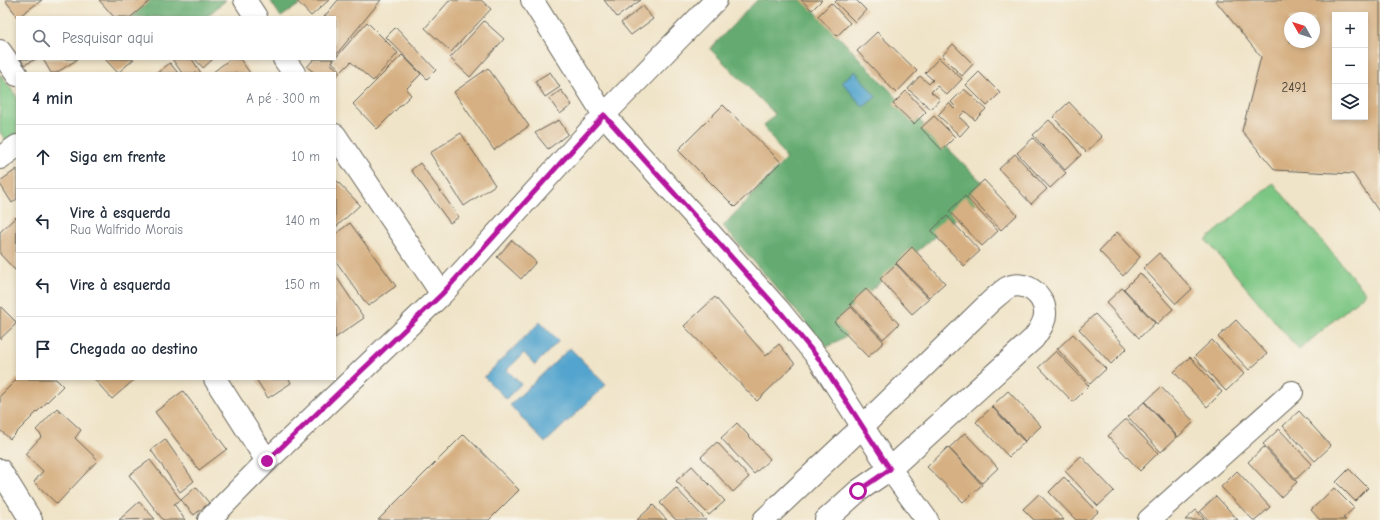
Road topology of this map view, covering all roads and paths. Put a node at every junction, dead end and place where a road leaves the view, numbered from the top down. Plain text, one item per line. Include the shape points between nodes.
1 (245, 0) edge
2 (532, 0) edge
3 (716, 0) edge
4 (255, 16) edge
5 (0, 51) edge
6 (285, 60) edge
7 (293, 72) edge
8 (16, 74) edge
9 (604, 115) junction
10 (336, 136) edge
11 (442, 294) junction
12 (216, 380) edge
13 (1292, 392) dead end
14 (862, 427) junction
15 (267, 461) junction
16 (890, 469) junction
17 (0, 470) edge
18 (31, 520) edge
19 (209, 520) edge
20 (764, 520) edge
21 (826, 520) edge
22 (927, 520) edge
23 (1149, 520) edge

1 - 4 street
2 - 9 street
3 - 9 street
5 - 8 street
6 - 7 street
9 - 11 street
9 - 14 street via 778,309 819,359
10 - 11 street
11 - 15 street
12 - 15 street
13 - 23 street
14 - 16 street
14 - 16 street via 1007,288 1028,287 1036,293 1045,312 1043,324 1034,338
14 - 20 street
15 - 19 street
16 - 21 street via 858,491
16 - 22 street
17 - 18 street

